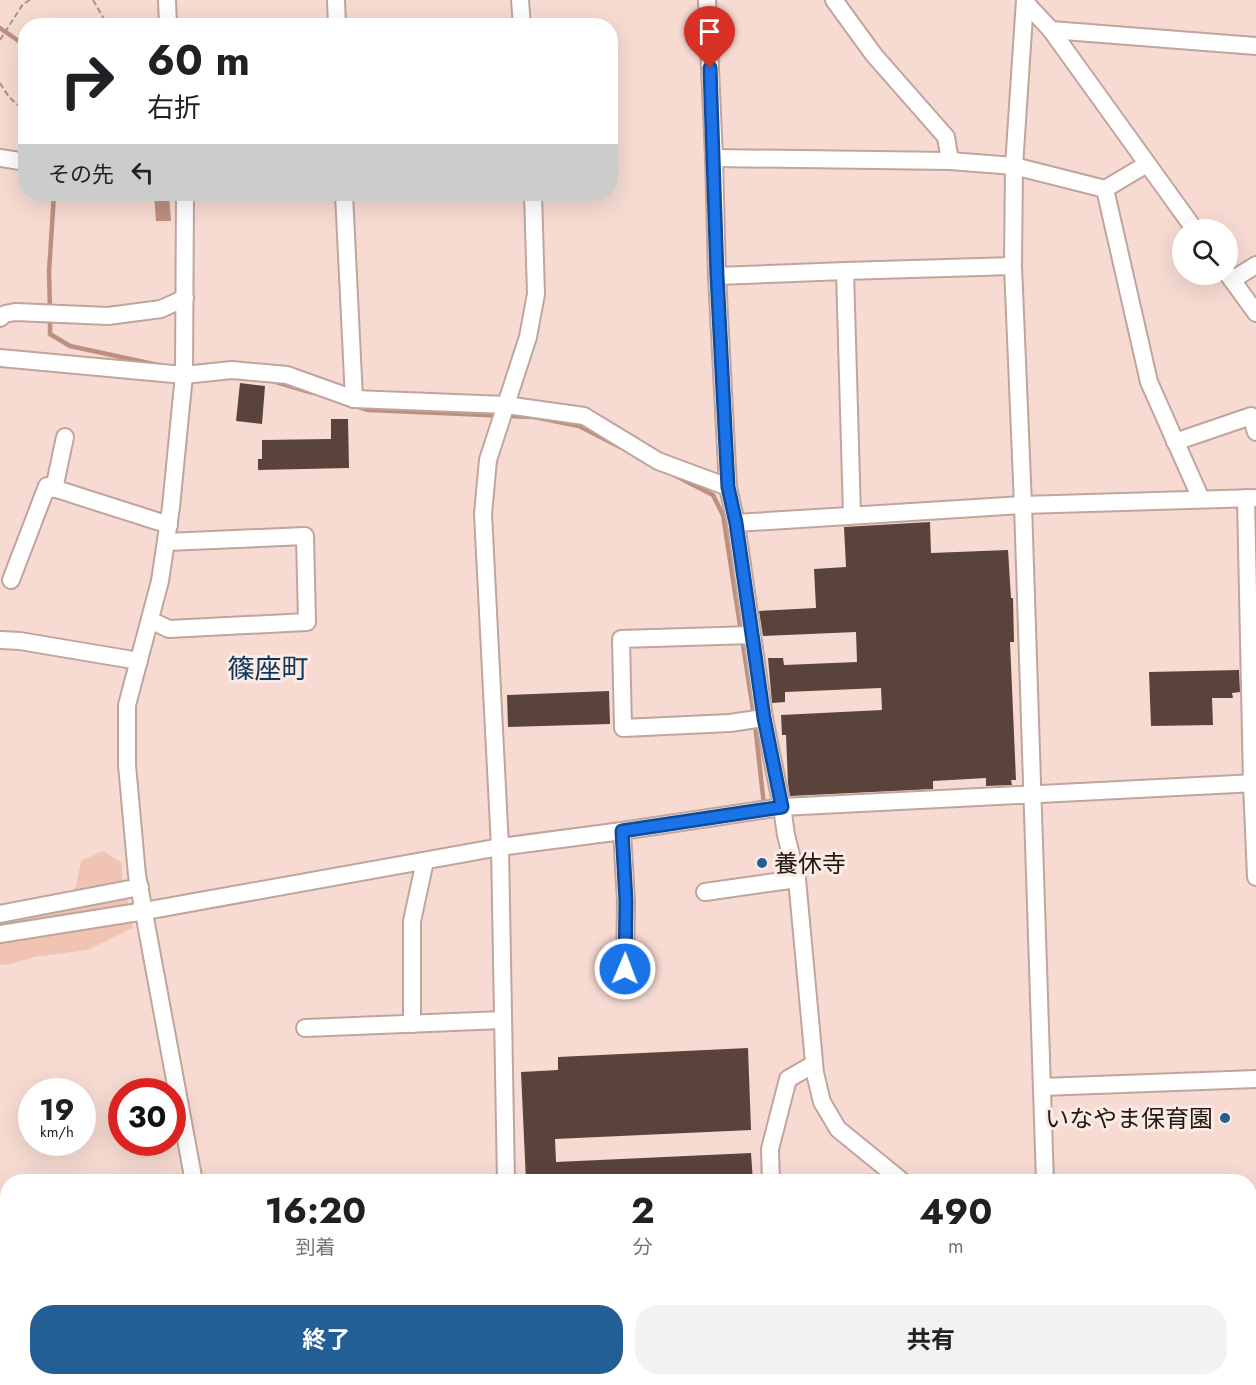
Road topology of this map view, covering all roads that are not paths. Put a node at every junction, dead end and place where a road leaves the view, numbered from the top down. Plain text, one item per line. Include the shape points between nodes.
1 (167, 0) edge
2 (336, 0) edge
3 (520, 0) edge
4 (707, 0) edge
5 (834, 0) edge
6 (1025, 1) edge
7 (168, 18) edge
8 (337, 18) edge
9 (521, 18) edge
10 (1051, 30) junction
11 (1256, 46) edge
12 (0, 158) edge
13 (714, 158) junction
14 (18, 161) edge
15 (950, 161) junction
16 (1147, 164) junction
17 (1014, 166) junction
18 (1105, 189) junction
19 (185, 201) edge
20 (344, 201) edge
21 (533, 201) edge
22 (1187, 219) edge
23 (1256, 265) edge
24 (1013, 266) junction
25 (845, 271) junction
26 (1238, 273) edge
27 (717, 276) junction
28 (1236, 285) edge
29 (185, 297) junction
30 (1256, 313) edge
31 (0, 318) edge
32 (0, 358) edge
33 (184, 375) junction
34 (354, 399) junction
35 (506, 405) junction
36 (1256, 432) edge
37 (65, 437) dead end
38 (1175, 442) junction
39 (728, 487) junction
40 (54, 489) junction
41 (1251, 498) edge
42 (1201, 499) junction
43 (1023, 505) junction
44 (852, 515) junction
45 (736, 523) junction
46 (169, 525) junction
47 (166, 542) junction
48 (11, 580) dead end
49 (150, 620) junction
50 (752, 635) junction
51 (0, 640) edge
52 (139, 661) junction
53 (1253, 665) edge
54 (764, 718) junction
55 (1254, 783) edge
56 (1032, 794) junction
57 (782, 807) junction
58 (622, 831) junction
59 (500, 847) junction
60 (424, 861) junction
61 (1256, 877) edge
62 (797, 879) junction
63 (140, 887) junction
64 (705, 892) dead end
65 (145, 912) junction
66 (0, 914) edge
67 (0, 934) edge
68 (625, 969) dead end
69 (503, 1020) junction
70 (412, 1024) junction
71 (305, 1028) dead end
72 (814, 1064) junction
73 (1256, 1079) edge
74 (1042, 1088) junction
75 (193, 1174) edge
76 (507, 1174) edge
77 (771, 1174) edge
78 (893, 1174) edge
79 (1045, 1174) edge

1 - 7 street
2 - 8 street
3 - 9 street
4 - 13 street
5 - 15 street via 874,55 946,136
6 - 10 street
6 - 17 street
10 - 11 street
10 - 16 street
12 - 14 street
13 - 15 street
13 - 27 street
15 - 17 street
16 - 18 street
16 - 22 street
17 - 18 street
17 - 24 street
18 - 38 street via 1149,382
19 - 29 street
20 - 34 street
21 - 35 street via 536,294 528,337
23 - 26 street
24 - 25 street
24 - 43 street
25 - 27 street
25 - 44 street
27 - 39 street
28 - 30 street
29 - 31 street via 160,309 108,316 15,312
29 - 33 street
32 - 33 street
33 - 34 street via 232,370 288,375
33 - 46 street
34 - 35 street
35 - 39 street via 584,417 658,461
35 - 59 street via 488,460 483,514
36 - 38 street via 1251,416
37 - 40 street
38 - 42 street
39 - 45 street
40 - 46 street
40 - 48 street via 47,486
41 - 42 street
41 - 53 street
42 - 43 street
43 - 44 street
43 - 56 street
44 - 45 street
45 - 50 street
46 - 47 street
47 - 49 street
47 - 49 street via 305,536 307,622 169,629
49 - 52 street
50 - 54 street
50 - 54 street via 621,639 623,728
51 - 52 street
52 - 63 street via 127,705 127,765
53 - 55 street
54 - 57 street
55 - 56 street
55 - 61 street
56 - 57 street
56 - 74 street
57 - 58 street
57 - 62 street
58 - 59 street
58 - 68 street
59 - 60 street
59 - 69 street
60 - 65 street
60 - 70 street via 412,921
62 - 64 street
62 - 72 street
63 - 65 street
63 - 66 street
65 - 67 street
65 - 75 street
69 - 70 street
69 - 76 street
70 - 71 street
72 - 77 street via 789,1079 770,1149
72 - 78 street via 822,1102 838,1129
73 - 74 street
74 - 79 street

